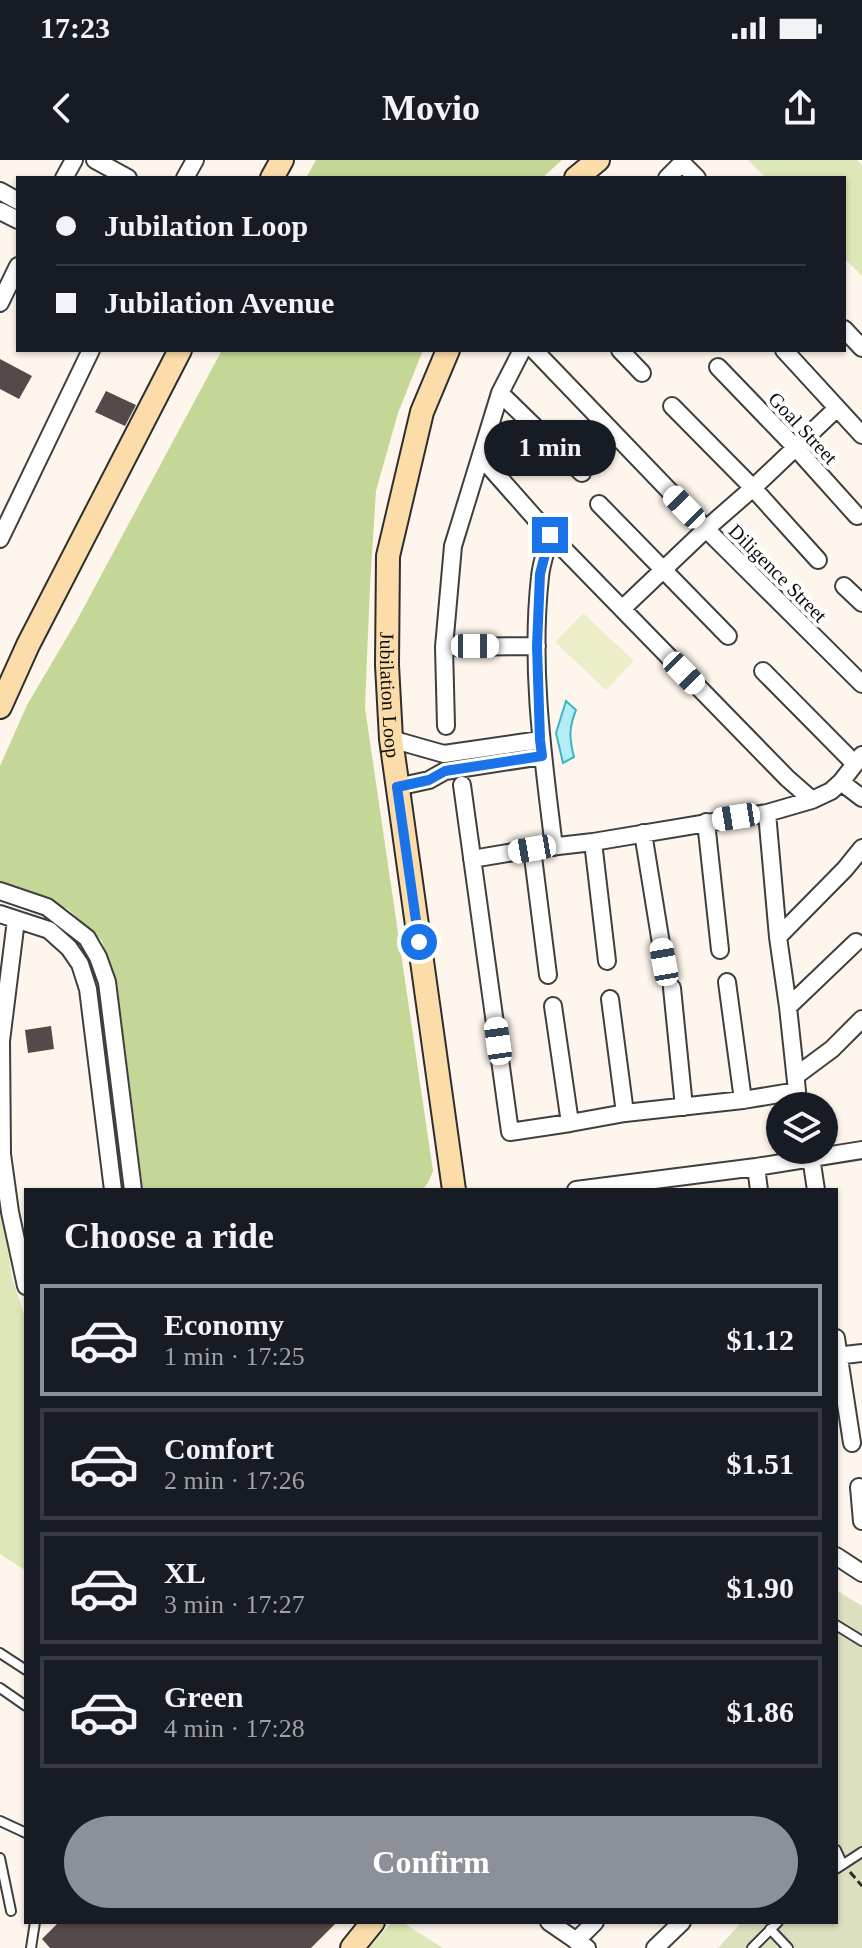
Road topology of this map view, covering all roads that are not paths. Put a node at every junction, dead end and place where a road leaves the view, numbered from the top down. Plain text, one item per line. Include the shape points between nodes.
1 (95, 160) edge
2 (598, 160) edge
3 (124, 176) edge
4 (578, 176) edge
5 (669, 176) edge
6 (695, 176) edge
7 (14, 286) edge
8 (0, 303) edge
9 (846, 331) edge
10 (862, 348) edge
11 (90, 352) edge
12 (179, 352) edge
13 (447, 352) edge
14 (521, 352) edge
15 (536, 352) edge
16 (622, 352) edge
17 (786, 352) edge
18 (718, 367) dead end
19 (642, 373) dead end
20 (500, 393) junction
21 (672, 406) dead end
22 (836, 409) junction
23 (862, 435) edge
24 (796, 448) junction
25 (481, 457) junction
26 (582, 473) dead end
27 (753, 488) junction
28 (599, 504) dead end
29 (857, 516) dead end
30 (706, 529) junction
31 (550, 535) junction
32 (0, 539) edge
33 (818, 560) dead end
34 (663, 571) junction
35 (844, 586) dead end
36 (862, 603) edge
37 (622, 609) junction
38 (728, 636) dead end
39 (537, 646) junction
40 (444, 647) junction
41 (763, 671) dead end
42 (862, 684) edge
43 (0, 707) edge
44 (446, 726) dead end
45 (391, 739) junction
46 (541, 748) junction
47 (858, 760) edge
48 (444, 763) junction
49 (841, 782) junction
50 (462, 785) dead end
51 (397, 787) junction
52 (862, 798) edge
53 (812, 800) junction
54 (767, 813) junction
55 (706, 822) junction
56 (643, 833) junction
57 (593, 842) junction
58 (554, 847) junction
59 (862, 848) edge
60 (532, 849) junction
61 (472, 859) junction
62 (0, 891) edge
63 (0, 914) edge
64 (16, 920) junction
65 (778, 937) junction
66 (856, 942) dead end
67 (720, 950) dead end
68 (607, 961) dead end
69 (664, 962) dead end
70 (548, 975) dead end
71 (727, 982) dead end
72 (672, 988) dead end
73 (610, 999) dead end
74 (553, 1006) dead end
75 (788, 1007) junction
76 (862, 1019) edge
77 (797, 1075) junction
78 (743, 1100) junction
79 (684, 1107) junction
80 (625, 1113) junction
81 (570, 1123) junction
82 (862, 1150) edge
83 (838, 1153) edge
84 (772, 1164) edge
85 (812, 1164) edge
86 (756, 1167) junction
87 (696, 1182) edge
88 (113, 1188) edge
89 (133, 1188) edge
90 (454, 1188) edge
91 (606, 1188) edge
92 (759, 1188) edge
93 (816, 1188) edge
94 (24, 1275) edge
95 (862, 1353) edge
96 (838, 1356) edge
97 (838, 1362) edge
98 (852, 1443) dead end
99 (859, 1487) dead end
100 (862, 1521) edge
101 (838, 1557) edge
102 (862, 1573) edge
103 (838, 1626) edge
104 (862, 1641) edge
105 (0, 1653) edge
106 (24, 1669) edge
107 (0, 1688) edge
108 (24, 1705) edge
109 (0, 1821) edge
110 (24, 1832) edge
111 (862, 1852) edge
112 (0, 1858) edge
113 (839, 1866) edge
114 (11, 1911) dead end
115 (35, 1924) edge
116 (371, 1924) edge
117 (552, 1924) edge
118 (594, 1924) edge
119 (680, 1924) edge
120 (776, 1924) edge
121 (770, 1929) junction
122 (582, 1944) edge
123 (31, 1948) edge
124 (352, 1948) edge
125 (655, 1948) edge
126 (752, 1948) edge
127 (788, 1948) edge

1 - 3 street
2 - 4 main road
5 - 6 street via 682,163
7 - 8 street
9 - 10 street
11 - 32 street
12 - 43 main road
13 - 45 main road, Jubilation Loop via 422,412 388,556
14 - 20 street
15 - 30 street, Diligence Street
16 - 19 street
17 - 22 street
18 - 24 street, Goal Street
20 - 25 street
20 - 26 street
21 - 27 street
22 - 23 street
22 - 24 street
24 - 27 street
24 - 29 street, Goal Street
25 - 31 street
25 - 40 street via 453,546
27 - 30 street
27 - 33 street
28 - 34 street
30 - 34 street
30 - 42 street, Diligence Street
31 - 37 street
31 - 39 street via 540,574
34 - 37 street
34 - 38 street
35 - 36 street
37 - 53 street
39 - 40 street
39 - 46 street
40 - 44 street
41 - 47 street
45 - 48 street
45 - 51 main road, Jubilation Loop
46 - 48 street
46 - 58 street
47 - 49 street
48 - 51 street via 429,780
49 - 52 street
49 - 53 street
50 - 61 street
51 - 90 main road, Jubilation Loop
53 - 54 street
54 - 55 street
54 - 65 street
55 - 56 street
55 - 67 street
56 - 57 street
56 - 69 street
57 - 58 street
57 - 68 street
58 - 60 street
59 - 65 street
60 - 61 street
60 - 70 street
61 - 81 street via 510,1132
62 - 89 street via 47,907 87,938 98,957 107,982
63 - 64 street
64 - 88 street via 49,930 80,964 88,989
64 - 94 street via 1,1041 2,1154
65 - 75 street
66 - 75 street
71 - 78 street
72 - 79 street
73 - 80 street
74 - 81 street
75 - 77 street
76 - 77 street
77 - 78 street via 797,1091
78 - 79 street
79 - 80 street
80 - 81 street
82 - 83 street
84 - 86 street
85 - 93 street
86 - 87 street
86 - 92 street
87 - 91 street
95 - 96 street
97 - 98 street
99 - 100 street
101 - 102 street
103 - 104 lane
105 - 106 lane
107 - 108 lane
109 - 110 lane
111 - 113 lane
112 - 114 lane
115 - 123 lane
116 - 124 main road
117 - 122 street
118 - 122 street
119 - 125 street
120 - 121 lane
121 - 126 lane
121 - 127 lane

